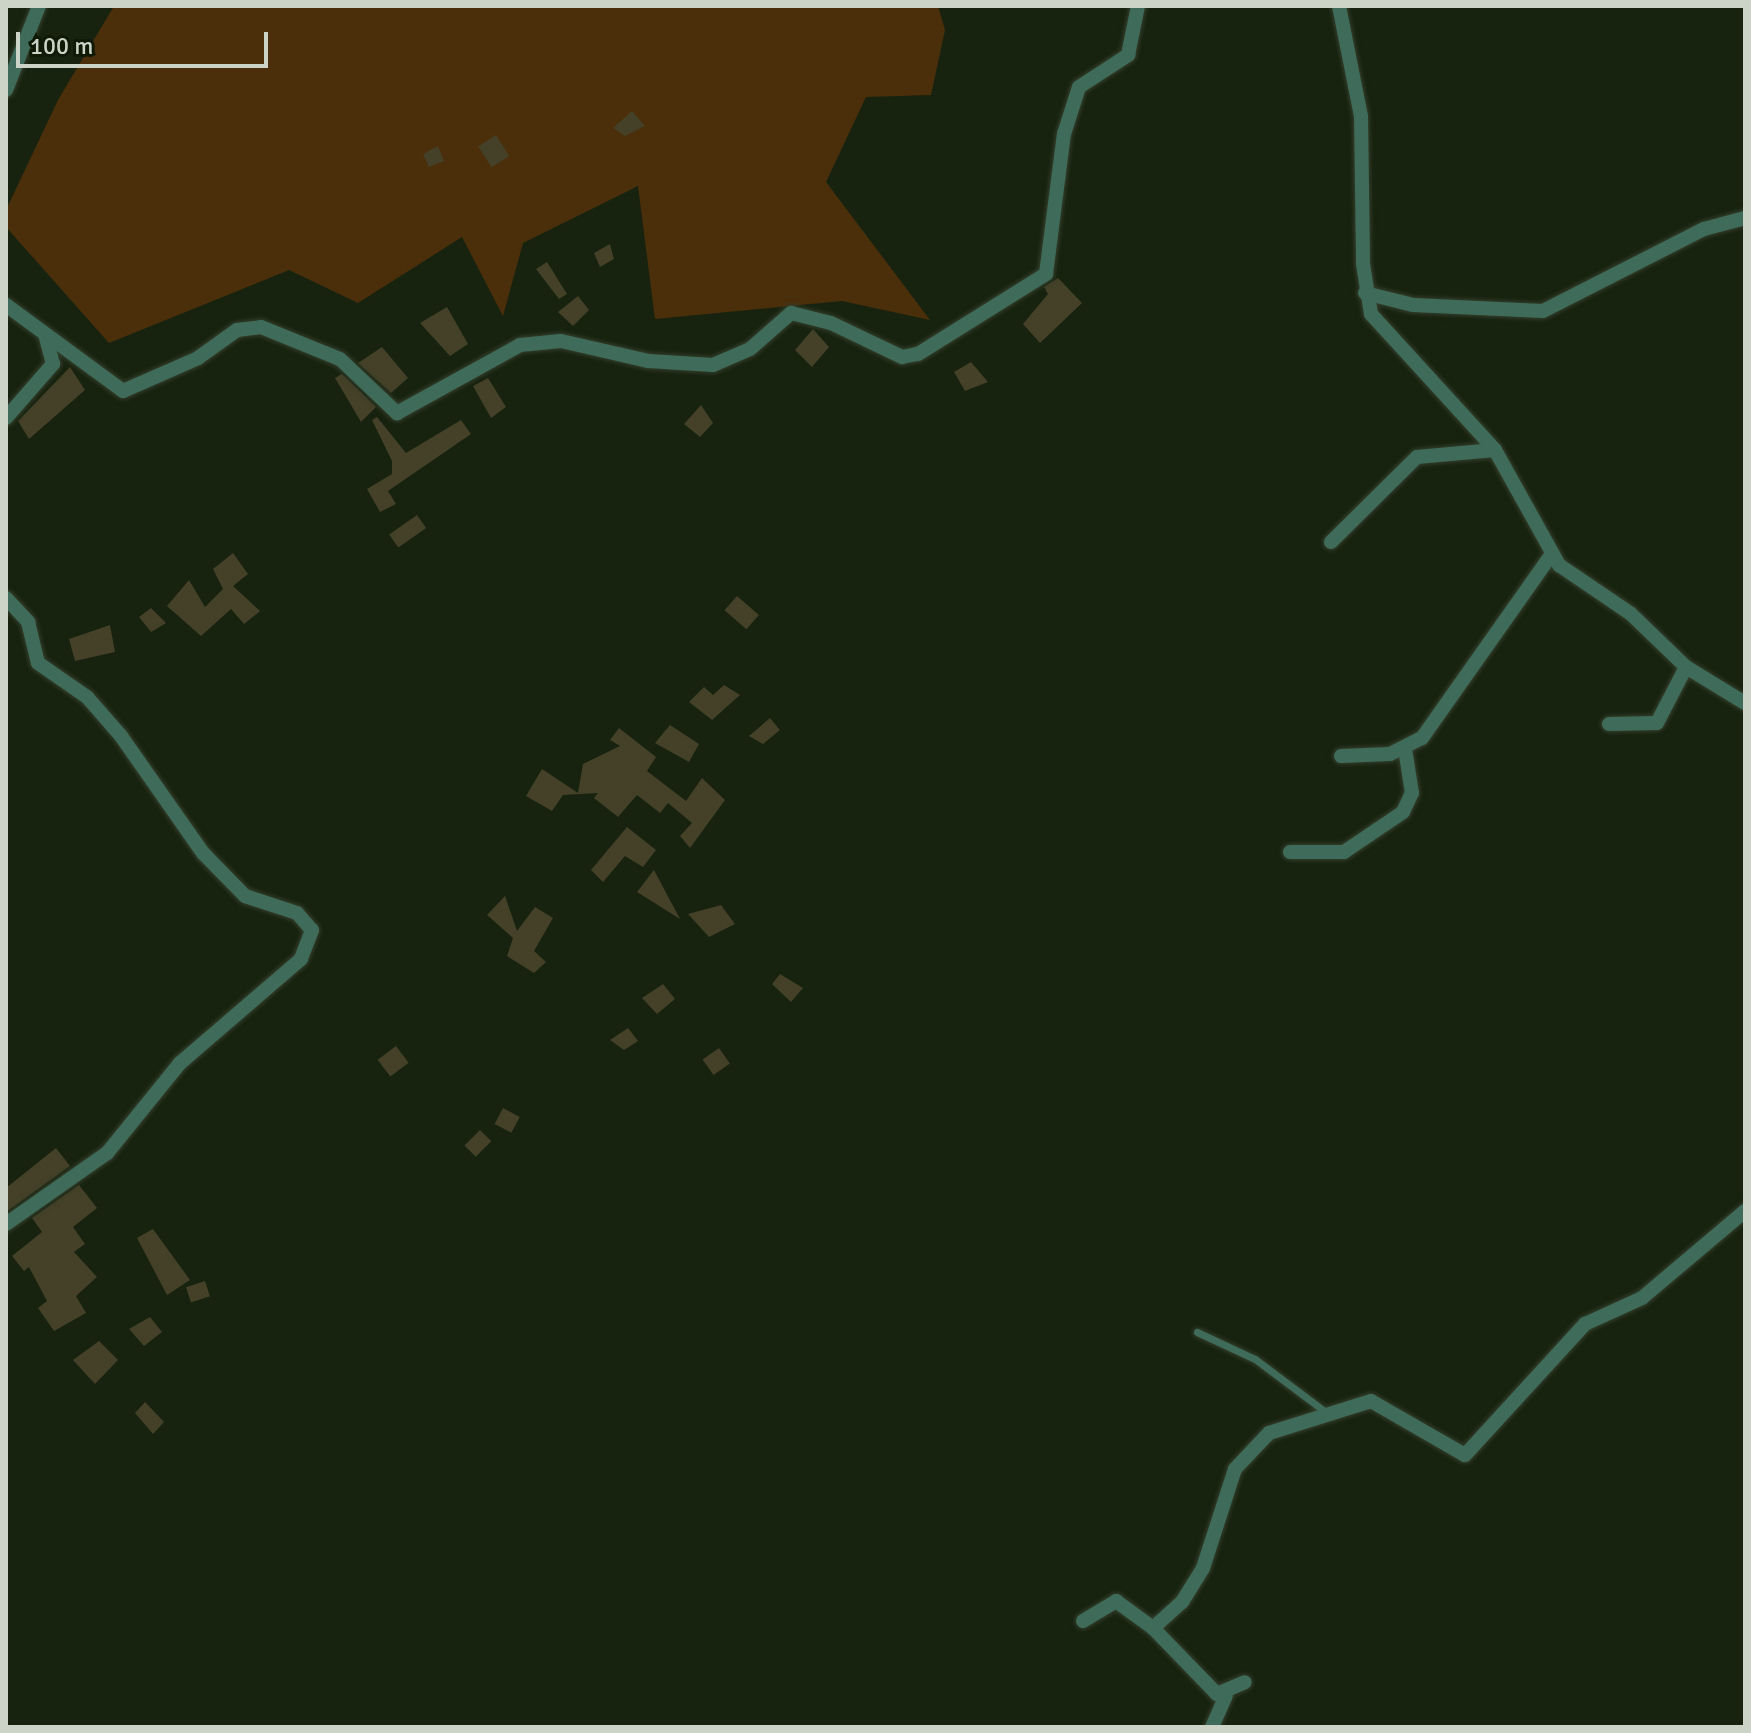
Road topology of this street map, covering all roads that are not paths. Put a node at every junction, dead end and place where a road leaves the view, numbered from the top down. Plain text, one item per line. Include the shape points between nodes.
1 (39, 6) edge
2 (1138, 6) edge
3 (1339, 6) edge
4 (6, 90) edge
5 (1745, 218) edge
6 (1365, 293) junction
7 (6, 305) edge
8 (38, 324) junction
9 (6, 418) edge
10 (1495, 450) junction
11 (1331, 542) dead end
12 (1551, 555) junction
13 (6, 598) edge
14 (1686, 667) junction
15 (1745, 703) edge
16 (1609, 724) dead end
17 (1405, 749) junction
18 (1341, 756) dead end
19 (1290, 852) dead end
20 (1745, 1211) edge
21 (6, 1224) edge
22 (1197, 1332) dead end
23 (1323, 1410) junction
24 (1083, 1621) dead end
25 (1153, 1628) junction
26 (1245, 1682) dead end
27 (1226, 1696) junction
28 (1212, 1727) edge

1 - 4 street
2 - 8 street via 1128,55 1079,87 1064,134 1046,274 918,354 902,357 831,323 791,313 750,349 713,365 648,361 561,341 520,345 397,413 340,359 283,332 237,330 198,358 123,391
3 - 6 street via 1361,116
5 - 6 street via 1704,229 1543,311 1413,305
6 - 10 street via 1376,322
7 - 8 street
8 - 9 street via 54,348 53,364
10 - 11 street via 1417,457
10 - 12 street
12 - 14 street
12 - 17 street via 1473,672
13 - 21 street via 28,622 38,663 87,697 121,736 203,853 245,896 297,913 312,930 301,959 180,1063 107,1153
14 - 15 street
14 - 16 street via 1657,723
17 - 18 street
17 - 19 street via 1412,793 1403,812 1344,852
20 - 23 street via 1642,1298 1585,1324 1465,1455 1371,1401
22 - 23 lane via 1255,1359
23 - 25 street via 1245,1450 1194,1586
24 - 25 street via 1116,1601
25 - 27 street via 1187,1670
26 - 27 street
27 - 28 street

